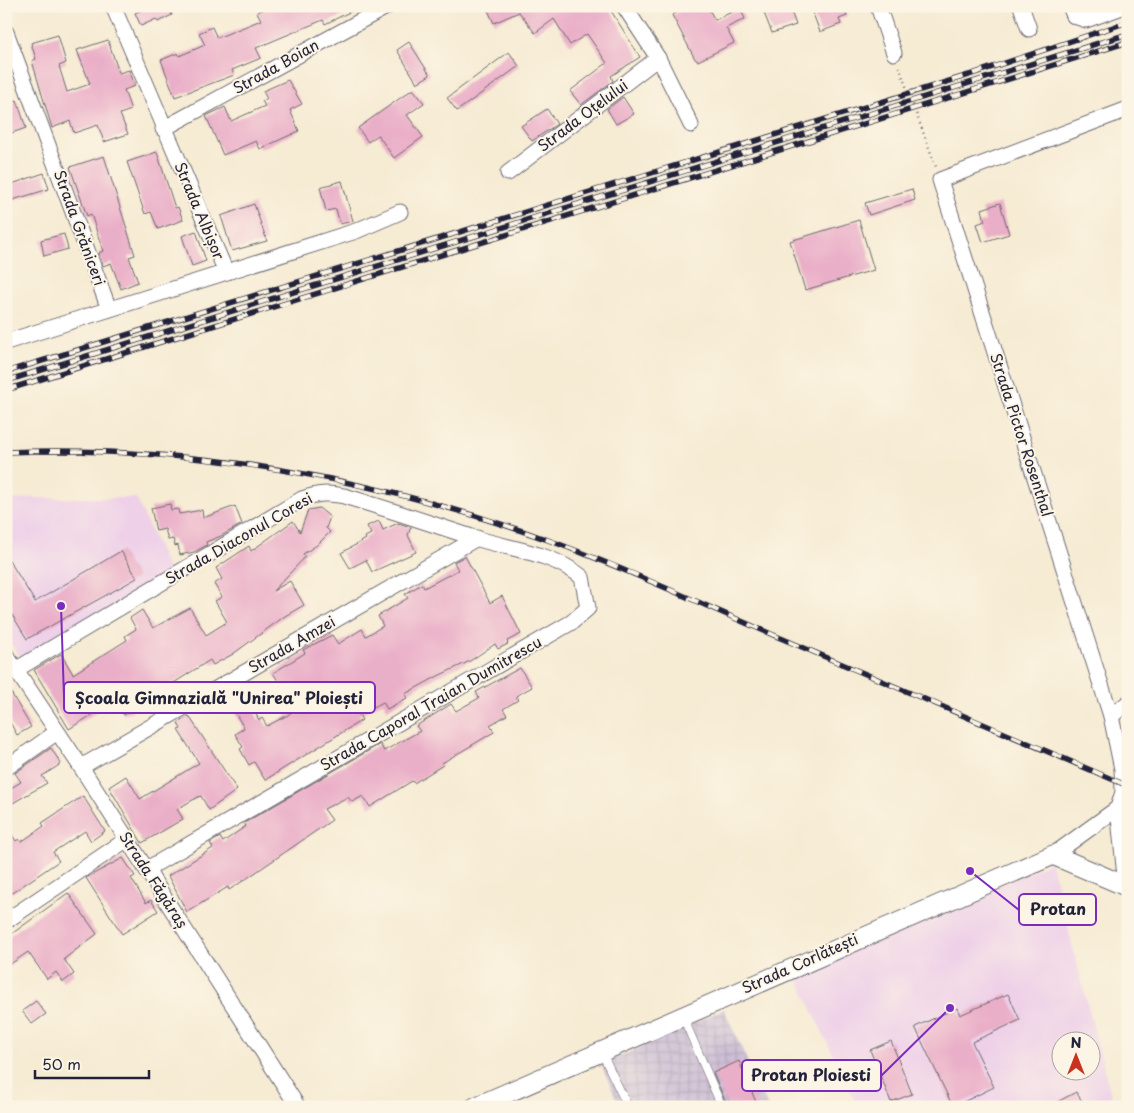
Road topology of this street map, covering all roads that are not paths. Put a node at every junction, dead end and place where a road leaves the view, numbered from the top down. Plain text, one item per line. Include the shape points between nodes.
1 (113, 6) edge
2 (388, 6) edge
3 (624, 6) edge
4 (878, 6) edge
5 (1021, 6) edge
6 (1070, 6) edge
7 (1125, 6) edge
8 (1029, 29) dead end
9 (6, 32) edge
10 (894, 53) road end
11 (658, 58) junction
12 (1128, 109) edge
13 (691, 125) dead end
14 (163, 129) junction
15 (508, 173) dead end
16 (400, 212) dead end
17 (226, 272) junction
18 (109, 309) junction
19 (6, 342) edge
20 (477, 538) junction
21 (6, 655) edge
22 (17, 669) junction
23 (1128, 703) edge
24 (1111, 716) junction
25 (58, 732) junction
26 (81, 767) junction
27 (6, 768) edge
28 (1118, 808) junction
29 (126, 840) junction
30 (1053, 855) junction
31 (147, 870) junction
32 (1127, 887) edge
33 (6, 921) edge
34 (683, 1016) junction
35 (602, 1053) junction
36 (298, 1107) edge
37 (475, 1107) edge
38 (628, 1107) edge
39 (722, 1107) edge

1 - 14 street, Strada Albișor
2 - 14 street, Strada Boian
3 - 11 street
4 - 10 street
5 - 8 street
6 - 7 street via 1074,16 1086,20
9 - 18 street, Strada Grăniceri
11 - 13 street
11 - 15 street, Strada Oțelului
12 - 24 street, Strada Pictor Rosenthal via 940,180
14 - 17 street, Strada Albișor
16 - 17 street, Strada Albișor via 356,231
17 - 18 street
18 - 19 street
20 - 22 street, Strada Diaconul Coresi via 344,496 327,492 314,494
20 - 26 street, Strada Amzei
20 - 31 street, Strada Caporal Traian Dumitrescu via 565,564 582,578 588,608 572,622
21 - 22 street, Strada Făgăraș
22 - 25 street, Strada Făgăraș
23 - 24 street
24 - 28 street, Strada Pictor Rosenthal via 1124,784
25 - 26 street, Strada Făgăraș
25 - 27 street
26 - 29 street, Strada Făgăraș
28 - 30 street, Strada Corlătești
28 - 32 street, Strada Pictor Rosenthal
29 - 31 street, Strada Făgăraș
29 - 33 street
30 - 32 street, Strada Pictor Rosenthal
30 - 34 street, Strada Corlătești
31 - 36 street, Strada Făgăraș
34 - 35 street, Strada Corlătești
34 - 39 lane
35 - 37 street, Strada Corlătești
35 - 38 lane

